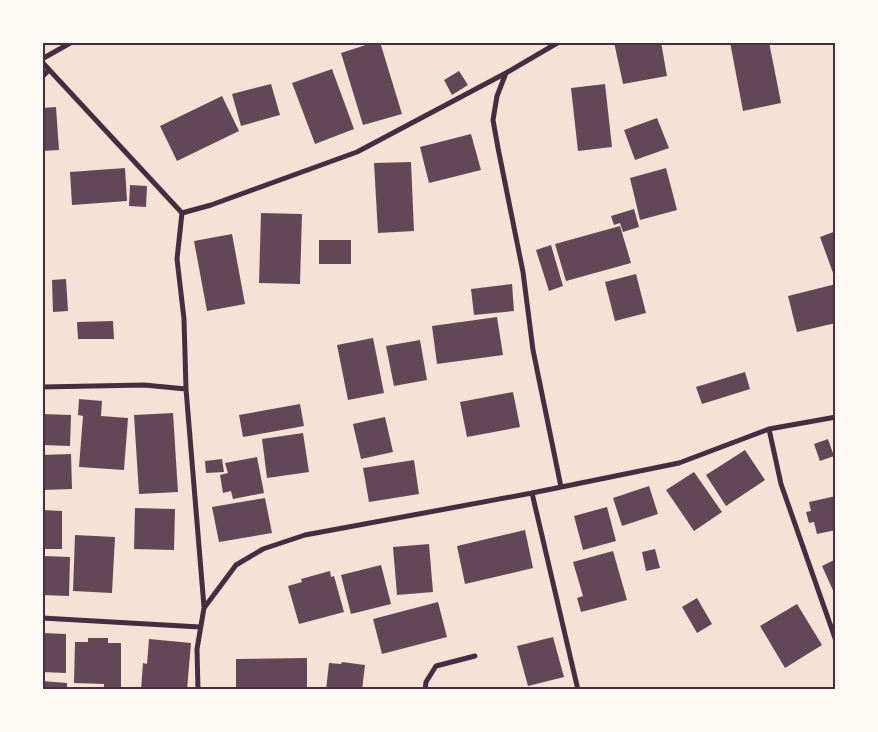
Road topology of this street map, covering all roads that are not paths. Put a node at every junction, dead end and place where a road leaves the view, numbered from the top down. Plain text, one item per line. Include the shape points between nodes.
1 (72, 42) edge
2 (559, 42) edge
3 (42, 61) edge
4 (49, 70) junction
5 (506, 73) junction
6 (42, 77) edge
7 (182, 213) junction
8 (42, 387) edge
9 (186, 389) junction
10 (836, 417) edge
11 (769, 429) junction
12 (562, 487) junction
13 (532, 493) junction
14 (204, 608) junction
15 (42, 618) edge
16 (200, 627) junction
17 (836, 641) edge
18 (475, 656) dead end
19 (198, 690) edge
20 (425, 690) edge
21 (578, 690) edge

1 - 3 street
2 - 5 street
3 - 4 street
4 - 6 street
4 - 7 street
5 - 7 street via 357,152
5 - 12 street via 497,96 493,120 523,272 532,350
7 - 9 street via 177,259 184,319
8 - 9 street via 144,385
9 - 14 street
10 - 11 street
11 - 12 street via 678,463
11 - 17 street via 781,484
12 - 13 street
13 - 14 street via 305,535 263,548 236,564
13 - 21 street
14 - 16 street
15 - 16 street
16 - 19 street
18 - 20 street via 436,666

